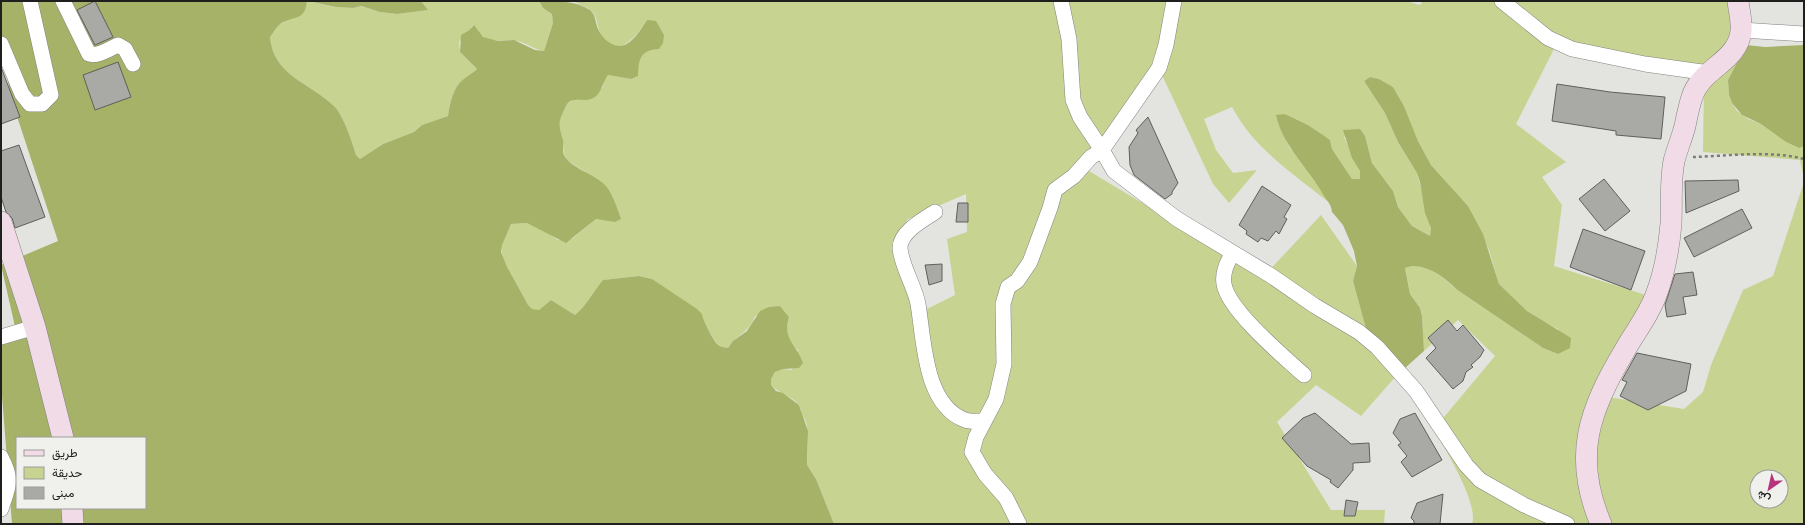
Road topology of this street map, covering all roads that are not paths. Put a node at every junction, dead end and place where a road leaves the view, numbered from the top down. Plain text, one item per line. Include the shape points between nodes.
1 (30, 1) edge
2 (63, 1) edge
3 (1061, 1) edge
4 (1174, 1) edge
5 (1502, 1) edge
6 (1738, 1) edge
7 (1742, 30) junction
8 (1804, 34) edge
9 (1, 44) edge
10 (133, 64) dead end
11 (1709, 72) junction
12 (1102, 150) junction
13 (935, 212) dead end
14 (1, 222) edge
15 (1234, 253) junction
16 (35, 327) junction
17 (1, 337) edge
18 (1304, 376) dead end
19 (983, 420) junction
20 (63, 437) edge
21 (1, 456) edge
22 (1, 509) edge
23 (72, 509) edge
24 (73, 524) edge
25 (1019, 524) edge
26 (1567, 524) edge
27 (1601, 524) edge

1 - 9 street via 51,95 42,104 30,104 22,94
2 - 10 street via 89,54 98,54 118,45 125,49
3 - 12 street via 1070,39 1073,100
4 - 12 street via 1159,68
5 - 11 street via 1548,38 1572,49 1645,64
6 - 7 street
7 - 8 street
7 - 11 street via 1736,49
11 - 27 street via 1692,95 1674,161 1671,226 1656,295 1606,382 1587,433 1590,487
12 - 15 street via 1114,171 1143,194 1177,219
12 - 19 street via 1055,190 1030,262 1017,281 1008,287 1003,304 1004,364 996,399
13 - 19 street via 905,235 900,248 918,302 925,356 939,395 950,411 966,421
14 - 16 street
15 - 18 street via 1224,272 1226,293 1248,322
15 - 26 street via 1359,332 1377,347 1416,390 1466,465 1480,480 1524,505
16 - 17 street
16 - 20 street
19 - 25 street via 972,452 984,474 1006,498
21 - 22 street via 9,470 9,486
23 - 24 street

